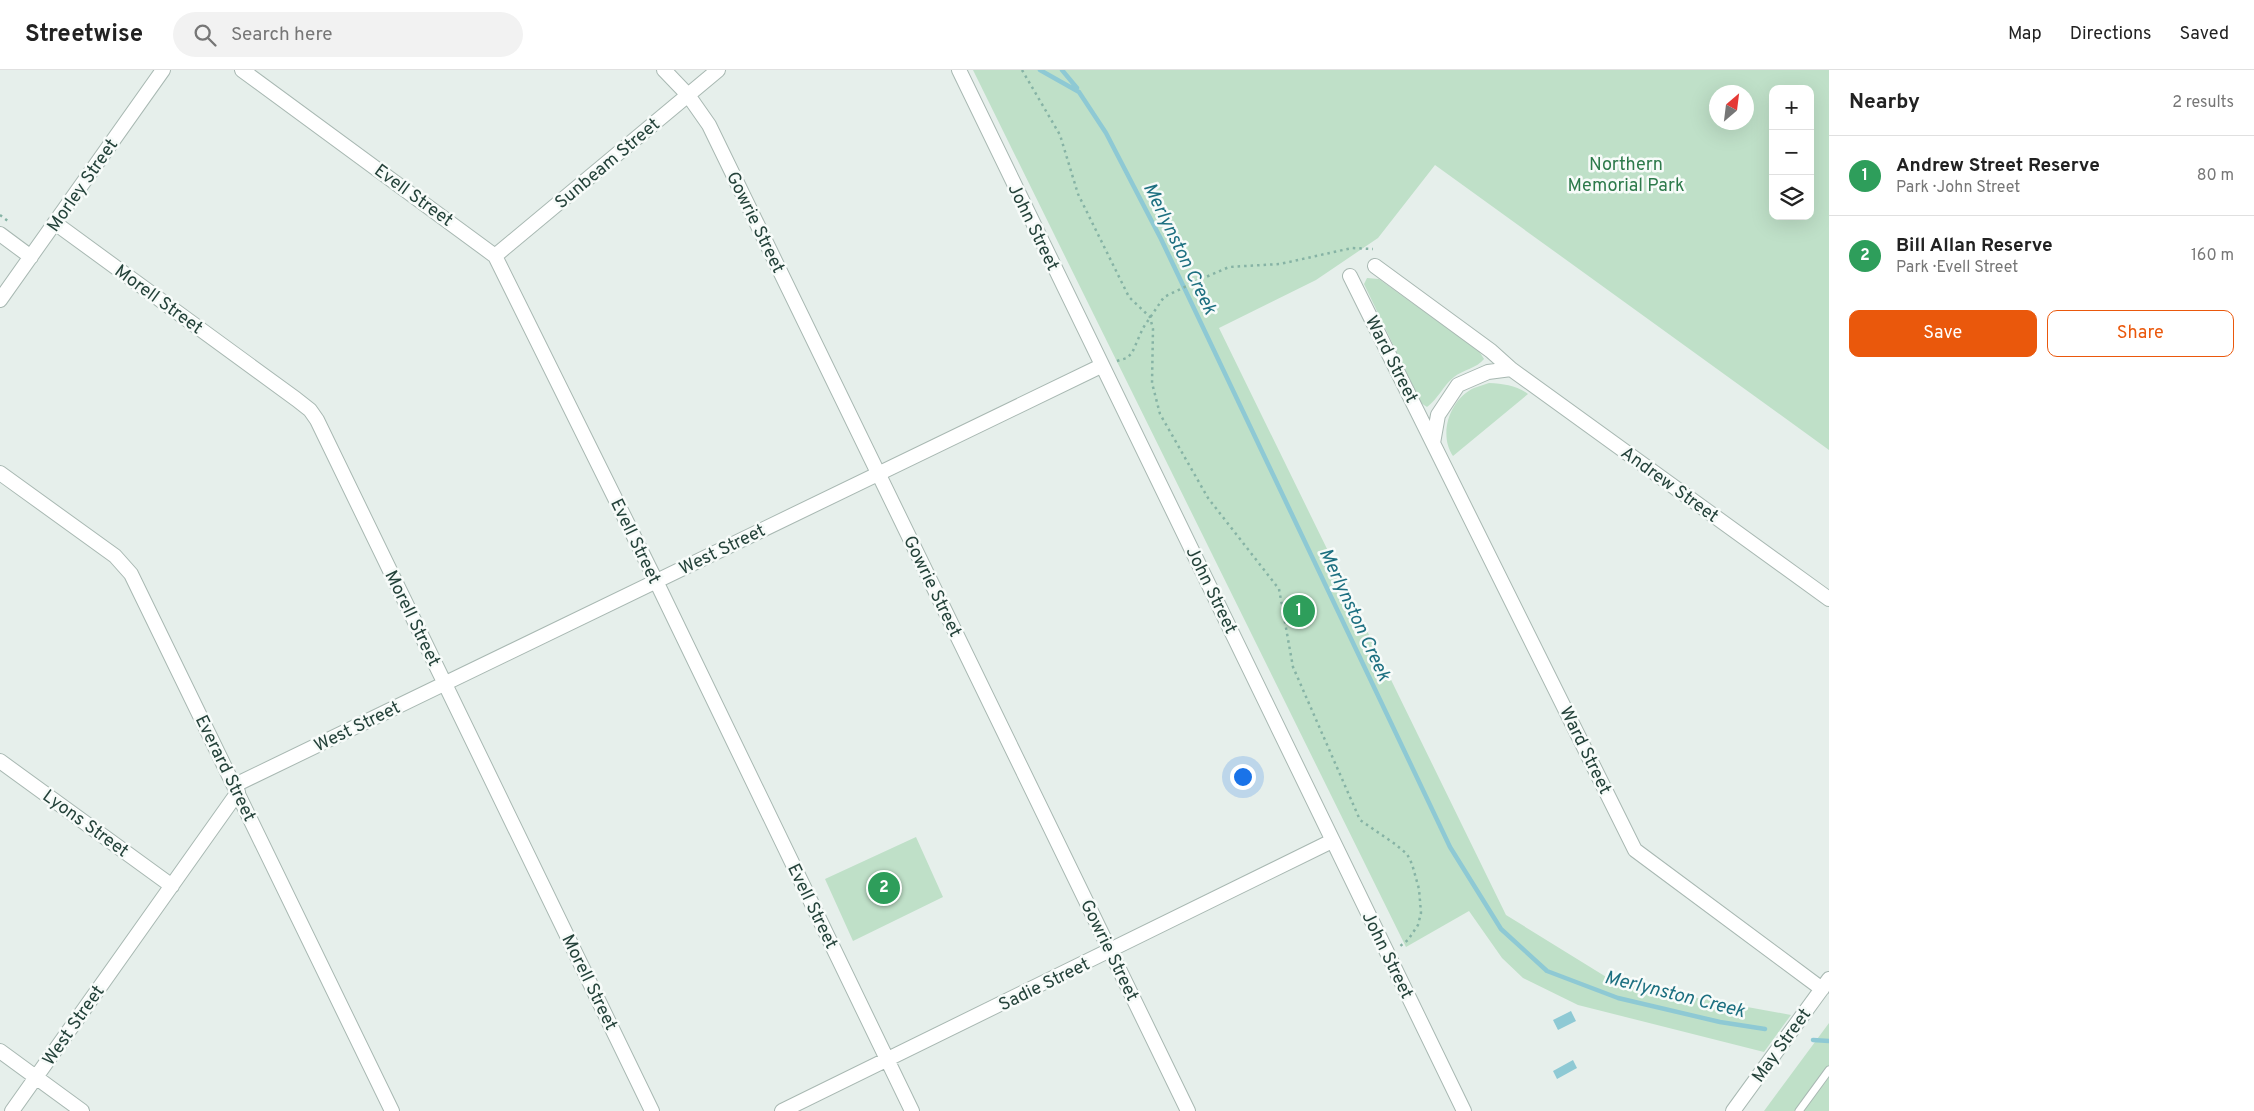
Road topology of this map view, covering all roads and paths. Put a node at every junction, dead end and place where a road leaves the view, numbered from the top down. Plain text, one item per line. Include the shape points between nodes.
1 (163, 70) edge
2 (242, 70) edge
3 (664, 70) edge
4 (718, 70) edge
5 (958, 70) edge
6 (1022, 70) edge
7 (688, 95) junction
8 (55, 223) junction
9 (0, 234) edge
10 (1373, 249) dead end
11 (495, 256) junction
12 (31, 257) junction
13 (1375, 266) dead end
14 (1350, 276) dead end
15 (0, 300) edge
16 (1150, 317) junction
17 (1101, 366) junction
18 (1511, 369) junction
19 (1433, 442) junction
20 (0, 473) edge
21 (878, 473) junction
22 (656, 581) junction
23 (1829, 599) edge
24 (445, 684) junction
25 (0, 761) edge
26 (236, 789) junction
27 (1332, 841) junction
28 (172, 886) junction
29 (1111, 951) junction
30 (1387, 954) junction
31 (1825, 984) edge
32 (0, 1051) edge
33 (887, 1060) junction
34 (1829, 1070) edge
35 (36, 1077) junction
36 (12, 1111) edge
37 (82, 1111) edge
38 (392, 1111) edge
39 (652, 1111) edge
40 (782, 1111) edge
41 (912, 1111) edge
42 (1188, 1111) edge
43 (1464, 1111) edge
44 (1733, 1111) edge
45 (1799, 1111) edge

1 - 8 street, Morley Street
2 - 11 street, Evell Street
3 - 7 street, Gowrie Street
4 - 7 street, Sunbeam Street
5 - 17 street, John Street
6 - 16 path via 1060,135 1078,194 1129,297
7 - 11 street, Sunbeam Street
7 - 21 street, Gowrie Street via 709,125
8 - 12 street, Morley Street
8 - 24 street, Morell Street via 310,410
9 - 12 street
10 - 16 path via 1352,248 1280,264 1229,267 1164,297
11 - 22 street, Evell Street
12 - 15 street, Morley Street
13 - 18 street, Andrew Street
14 - 19 street, Ward Street
16 - 17 path via 1127,358
16 - 30 path via 1153,329 1152,384 1160,414 1208,498 1279,589 1293,667 1360,820 1407,854 1412,864 1419,889 1421,913 1418,925 1408,940
17 - 21 street, West Street
17 - 27 street, John Street
18 - 19 street, Ward Street via 1488,372 1458,384 1438,415
18 - 23 street, Andrew Street
19 - 31 street, Ward Street via 1635,850
20 - 26 street, Everard Street via 115,556 128,569
21 - 22 street, West Street
21 - 29 street, Gowrie Street
22 - 24 street, West Street
22 - 33 street, Evell Street
24 - 26 street, West Street
24 - 39 street, Morell Street
25 - 28 street, Lyons Street
26 - 28 street, West Street
26 - 38 street, Everard Street
27 - 29 street, Sadie Street
27 - 30 street, John Street
28 - 35 street, West Street
29 - 33 street, Sadie Street
29 - 42 street, Gowrie Street
30 - 43 street, John Street
31 - 44 street, May Street
32 - 35 street
33 - 40 street, Sadie Street
33 - 41 street, Evell Street
34 - 45 lane
35 - 36 street, West Street
35 - 37 street

